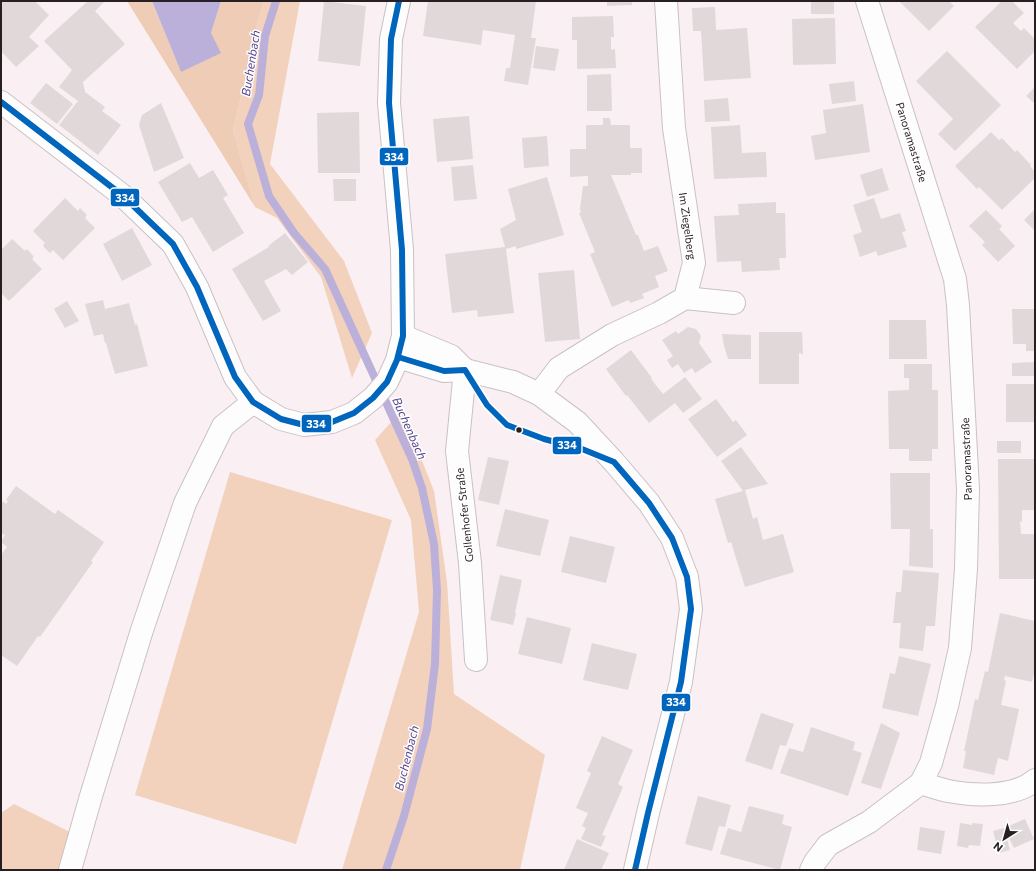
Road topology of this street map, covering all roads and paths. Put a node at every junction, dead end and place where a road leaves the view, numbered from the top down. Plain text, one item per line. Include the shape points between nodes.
1 (399, 1) edge
2 (666, 1) edge
3 (867, 1) edge
4 (1, 102) edge
5 (685, 298) junction
6 (734, 303) dead end
7 (404, 336) junction
8 (398, 359) junction
9 (465, 370) junction
10 (539, 394) junction
11 (252, 402) junction
12 (476, 660) dead end
13 (1035, 780) edge
14 (921, 783) junction
15 (70, 870) edge
16 (635, 870) edge
17 (811, 870) edge

1 - 7 street via 391,39 388,103 402,250
2 - 5 street, Im Ziegelberg via 674,128 694,263
3 - 14 street, Panoramastraße via 955,279 958,305 968,489 966,569 960,648 931,763
4 - 11 street via 122,195 173,244 197,287 235,377
5 - 6 street
5 - 10 street via 612,335 559,368
7 - 8 street
7 - 9 street via 451,356
8 - 9 street via 444,371
8 - 11 street via 387,382 373,398 354,413 332,422 304,425 281,419
9 - 10 street via 513,382
9 - 12 street, Gollenhofer Straße via 457,451 470,563
10 - 16 street via 577,422 649,503 672,538 687,577 691,609 681,682
11 - 15 street via 223,426 185,503 142,630
13 - 14 street via 1030,785 1005,794 981,795 948,791
14 - 17 street, Panoramastraße via 869,822 828,845

